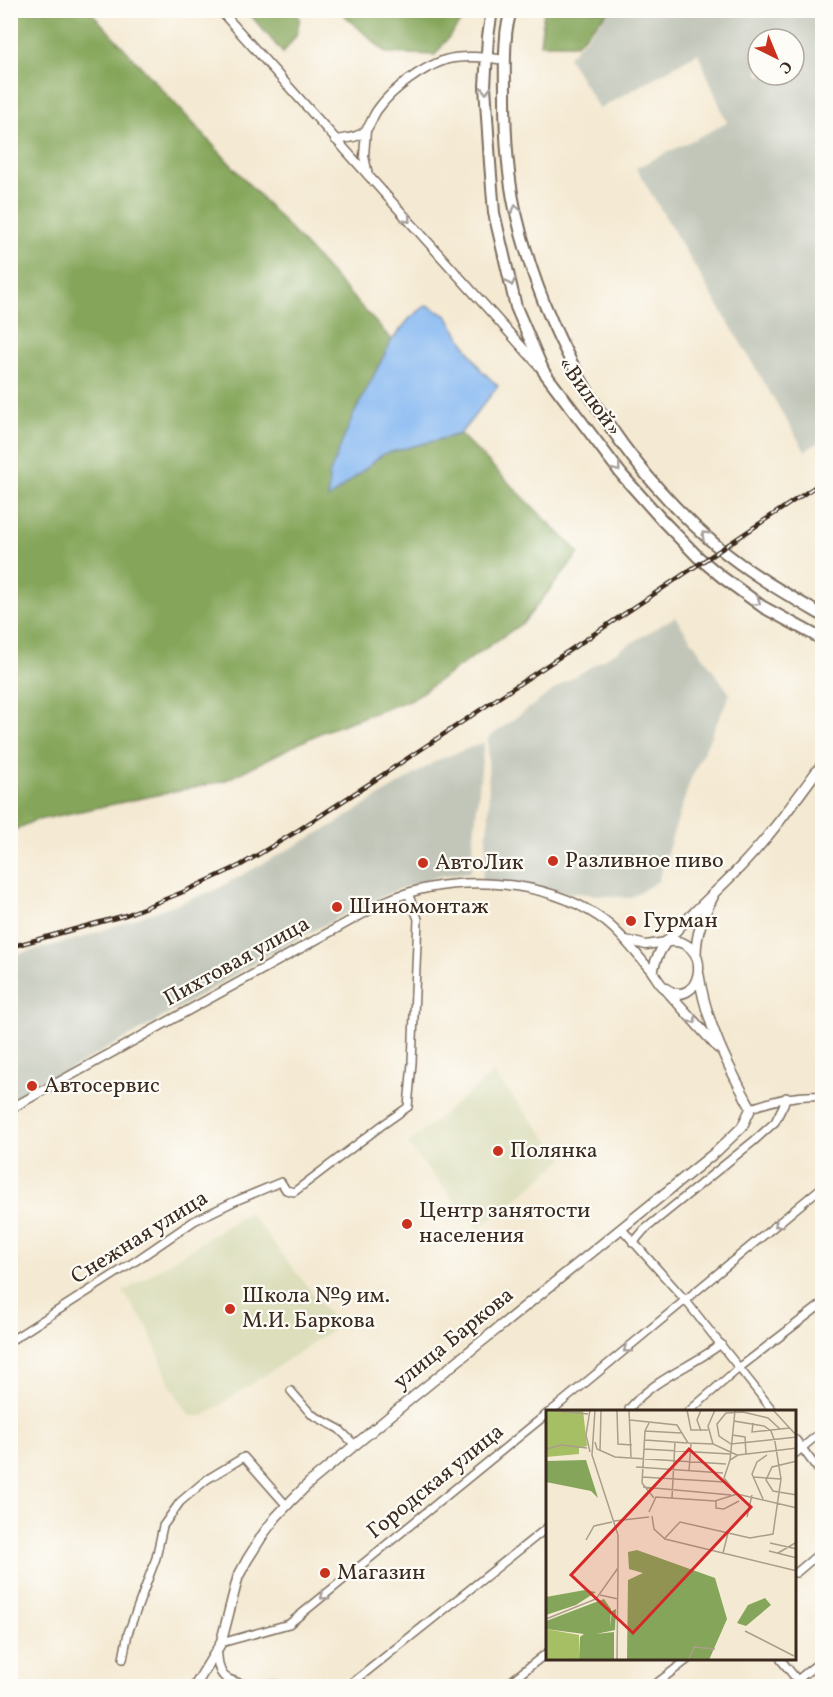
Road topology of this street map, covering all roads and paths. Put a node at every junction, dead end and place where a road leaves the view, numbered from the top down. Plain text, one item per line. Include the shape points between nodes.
1 (220, 10) edge
2 (492, 10) edge
3 (511, 10) edge
4 (487, 57) junction
5 (506, 60) junction
6 (366, 130) junction
7 (336, 140) junction
8 (368, 175) junction
9 (544, 372) junction
10 (822, 615) edge
11 (822, 639) edge
12 (822, 764) edge
13 (715, 892) junction
14 (408, 893) junction
15 (623, 939) junction
16 (666, 942) junction
17 (697, 958) junction
18 (653, 973) junction
19 (699, 975) junction
20 (665, 988) junction
21 (721, 1052) junction
22 (822, 1096) edge
23 (786, 1097) junction
24 (751, 1108) junction
25 (10, 1109) edge
26 (822, 1187) edge
27 (621, 1228) junction
28 (633, 1243) junction
29 (686, 1301) junction
30 (822, 1304) edge
31 (10, 1341) edge
32 (721, 1344) junction
33 (740, 1368) junction
34 (291, 1391) dead end
35 (553, 1410) edge
36 (629, 1410) edge
37 (690, 1410) edge
38 (772, 1410) edge
39 (546, 1415) edge
40 (822, 1431) edge
41 (355, 1445) junction
42 (799, 1451) edge
43 (822, 1475) edge
44 (286, 1506) junction
45 (546, 1529) edge
46 (822, 1551) edge
47 (797, 1571) edge
48 (219, 1646) junction
49 (546, 1654) edge
50 (123, 1659) dead end
51 (822, 1660) edge
52 (684, 1661) edge
53 (783, 1661) edge
54 (800, 1683) edge
55 (195, 1686) edge
56 (243, 1686) edge
57 (251, 1686) edge
58 (290, 1686) edge
59 (350, 1686) edge
60 (505, 1686) edge
61 (653, 1686) edge
62 (790, 1686) edge

1 - 7 street
2 - 4 highway, «Вилюй»
3 - 5 highway, «Вилюй»
4 - 5 street
4 - 6 street via 447,59 426,69 378,108
4 -> 9 highway, «Вилюй» via 485,86 495,213 516,307
10 -> 5 highway, «Вилюй» via 745,569 690,522 606,423 569,361 527,258 515,207 505,136
6 - 7 street
6 - 8 street via 364,156
7 - 8 street
8 -> 9 street
9 -> 11 highway, «Вилюй» via 622,475 698,557 763,607
12 - 13 main road via 765,840
13 - 16 main road
13 - 17 main road via 698,932
14 - 15 street, Пихтовая улица via 471,884 528,888 576,904 602,919
14 - 25 street, Пихтовая улица via 386,901
14 - 31 street, Снежная улица via 418,919 408,1107 294,1192 286,1190 281,1182 216,1209
15 - 16 street via 646,945
15 - 18 street, Пихтовая улица
16 - 17 main road via 685,944
16 - 18 main road
17 - 19 main road
18 - 20 main road
19 - 20 main road via 686,992
19 - 21 main road
20 -> 21 main road
21 - 24 main road
22 - 23 street
23 - 24 street
23 - 28 street via 775,1122
24 - 27 main road, улица Баркова via 733,1137
26 -> 29 street, Городская улица
27 - 28 street
27 - 41 main road, улица Баркова
28 - 29 street
29 - 32 street
29 -> 35 street, Городская улица
30 - 33 street
32 - 33 street
32 - 36 street via 666,1377 637,1399
33 - 37 street
33 - 38 street
34 - 41 street via 311,1413 339,1429
39 -> 48 street, Городская улица via 289,1624
40 - 42 street
41 - 44 main road, улица Баркова
42 - 43 street
44 - 48 main road, улица Баркова via 255,1545 238,1577
44 - 50 street via 244,1457 206,1480 180,1502 164,1526
45 - 59 street
46 - 47 street
48 - 55 main road, улица Баркова
48 - 57 street via 221,1674 232,1682
49 - 60 street
51 - 54 street
52 - 61 street
53 - 54 street
54 - 62 street
56 - 57 street
57 - 58 street

